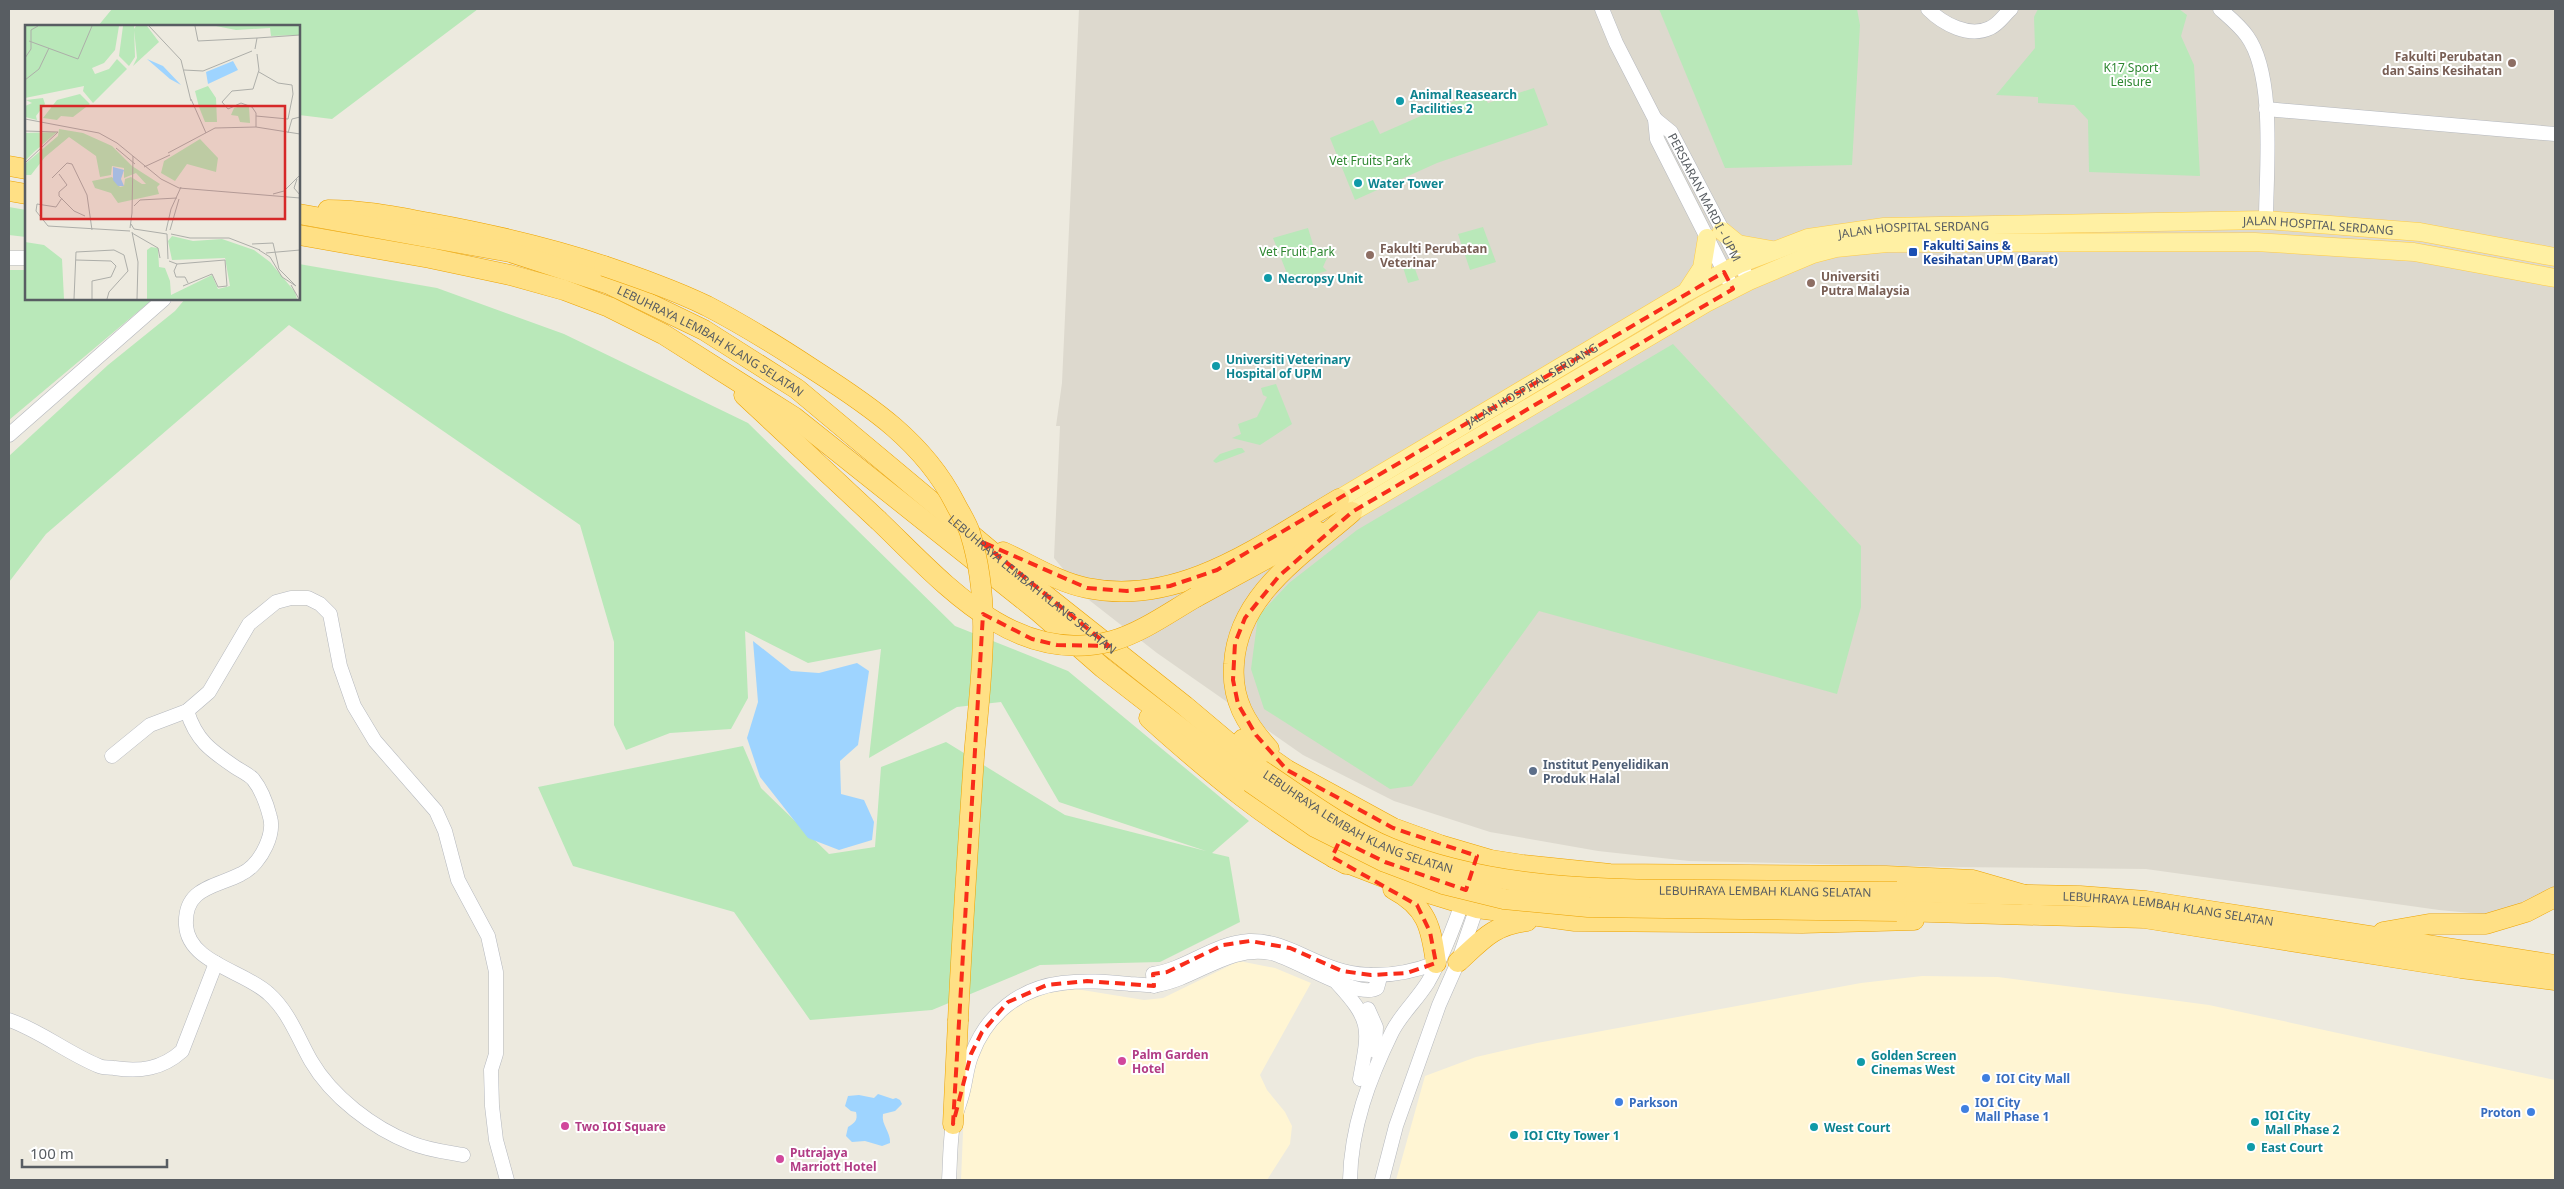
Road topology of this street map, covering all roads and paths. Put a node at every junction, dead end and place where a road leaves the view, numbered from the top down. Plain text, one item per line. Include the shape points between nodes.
1 (1602, 9) edge
2 (1928, 9) edge
3 (2011, 9) edge
4 (2220, 9) edge
5 (2266, 109) junction
6 (2555, 134) edge
7 (9, 166) edge
8 (25, 169) edge
9 (9, 191) edge
10 (25, 194) edge
11 (300, 209) edge
12 (300, 214) edge
13 (2266, 220) junction
14 (300, 235) edge
15 (1715, 235) junction
16 (1772, 250) junction
17 (2555, 257) edge
18 (9, 258) edge
19 (25, 258) edge
20 (1732, 268) junction
21 (2555, 278) edge
22 (1741, 285) junction
23 (1685, 293) junction
24 (163, 300) edge
25 (706, 360) junction
26 (9, 435) edge
27 (1346, 506) junction
28 (980, 541) junction
29 (1103, 668) junction
30 (1185, 706) junction
31 (187, 711) junction
32 (112, 756) dead end
33 (1287, 770) junction
34 (1255, 776) junction
35 (1334, 858) junction
36 (1484, 858) junction
37 (2025, 895) junction
38 (2555, 897) edge
39 (1897, 901) junction
40 (1469, 906) junction
41 (1972, 912) junction
42 (1546, 918) junction
43 (2371, 934) junction
44 (1289, 953) junction
45 (1458, 962) junction
46 (216, 963) junction
47 (1436, 963) junction
48 (2555, 965) edge
49 (2461, 968) junction
50 (1371, 975) junction
51 (1333, 979) junction
52 (2555, 980) edge
53 (1348, 986) junction
54 (2555, 989) edge
55 (9, 1020) edge
56 (1365, 1080) junction
57 (953, 1124) junction
58 (463, 1154) dead end
59 (507, 1180) edge
60 (949, 1180) edge
61 (1350, 1180) edge
62 (1382, 1180) edge

1 - 15 street, PERSIARAN MARDI - UPM via 1655,118 1671,132
2 - 3 street via 1950,25 1975,32 1990,28
4 - 5 street via 2247,36 2255,51 2262,70
5 - 6 street
5 - 13 street
7 - 8 highway
9 - 10 highway
11 - 57 highway, bridge via 356,210 506,237 663,286 751,330 868,405 908,438 930,462 970,531 984,592
12 - 28 highway, LEBUHRAYA LEMBAH KLANG SELATAN via 510,252 609,284 704,330 797,389
13 - 16 main road, JALAN HOSPITAL SERDANG via 1884,227 1817,236
13 - 17 main road, JALAN HOSPITAL SERDANG via 2420,232
14 - 25 highway, LEBUHRAYA LEMBAH KLANG SELATAN via 430,258 564,290 609,307
15 - 16 main road via 1738,244
15 - 20 street, PERSIARAN MARDI - UPM
15 - 23 main road via 1702,268
16 - 20 main road, JALAN HOSPITAL SERDANG
18 - 19 street
20 - 22 street, PERSIARAN MARDI - UPM
20 - 23 main road, JALAN HOSPITAL SERDANG
21 - 22 main road, JALAN HOSPITAL SERDANG via 2414,252 2255,242 1897,243 1828,250 1791,262
22 - 27 main road, JALAN HOSPITAL SERDANG
23 - 27 main road, JALAN HOSPITAL SERDANG
24 - 26 street
25 - 27 highway, bridge via 971,607 1013,632 1057,645 1089,646 1114,640 1196,597
25 - 29 highway, LEBUHRAYA LEMBAH KLANG SELATAN via 794,417 1039,612
27 - 28 highway via 1217,570 1170,586 1127,591 1087,588 1058,578
27 - 33 highway via 1261,593 1245,618 1235,643 1232,680 1238,704 1256,735
28 - 30 highway, LEBUHRAYA LEMBAH KLANG SELATAN
29 - 34 highway, LEBUHRAYA LEMBAH KLANG SELATAN
29 - 35 highway via 1134,705 1199,763 1261,810
30 - 33 highway via 1216,721
30 - 34 highway, LEBUHRAYA LEMBAH KLANG SELATAN
31 - 32 street via 150,724
31 - 46 street via 199,740 253,780 270,818 268,841 254,865 242,874 206,887 190,904 186,915 187,937 194,948
31 - 59 street via 209,692 249,624 261,612 276,602 308,598 330,614 340,666 354,706 375,741 436,811 458,880 488,936 496,972 492,1106 496,1140
33 - 36 highway via 1393,828
34 - 39 highway, LEBUHRAYA LEMBAH KLANG SELATAN, bridge via 1314,828 1385,862 1443,884 1504,899 1588,907
35 - 40 highway
35 - 47 highway via 1417,905 1428,925
36 - 37 highway via 1610,874 1886,876 1973,880
36 - 40 street
37 - 39 highway, LEBUHRAYA LEMBAH KLANG SELATAN
37 - 43 highway, LEBUHRAYA LEMBAH KLANG SELATAN via 2146,901
38 - 43 highway via 2526,912 2486,924 2429,924
39 - 41 highway, LEBUHRAYA LEMBAH KLANG SELATAN
40 - 42 highway
40 - 45 street
40 - 47 street
41 - 42 highway via 1927,919 1802,924 1609,922
41 - 49 highway, LEBUHRAYA LEMBAH KLANG SELATAN via 2144,918
42 - 45 highway via 1517,922 1492,931
43 - 48 highway, LEBUHRAYA LEMBAH KLANG SELATAN
44 - 50 street via 1342,971
44 - 51 street
44 - 57 street via 1255,951 1224,957 1170,982 1064,982 1025,992 1008,1002 982,1032 971,1054
45 - 62 street via 1396,1126
46 - 55 street via 182,1051 160,1066 145,1070 100,1066 32,1028
46 - 58 street via 247,978 282,1005 312,1062 347,1103 411,1143
47 - 50 street via 1407,973
47 - 56 street via 1428,982 1392,1031
49 - 52 highway, LEBUHRAYA LEMBAH KLANG SELATAN
49 - 54 highway
50 - 53 street via 1379,981 1374,990
51 - 53 street
51 - 56 street via 1365,1020
53 - 56 street via 1369,1010 1376,1027
56 - 61 street via 1352,1143
57 - 60 street

